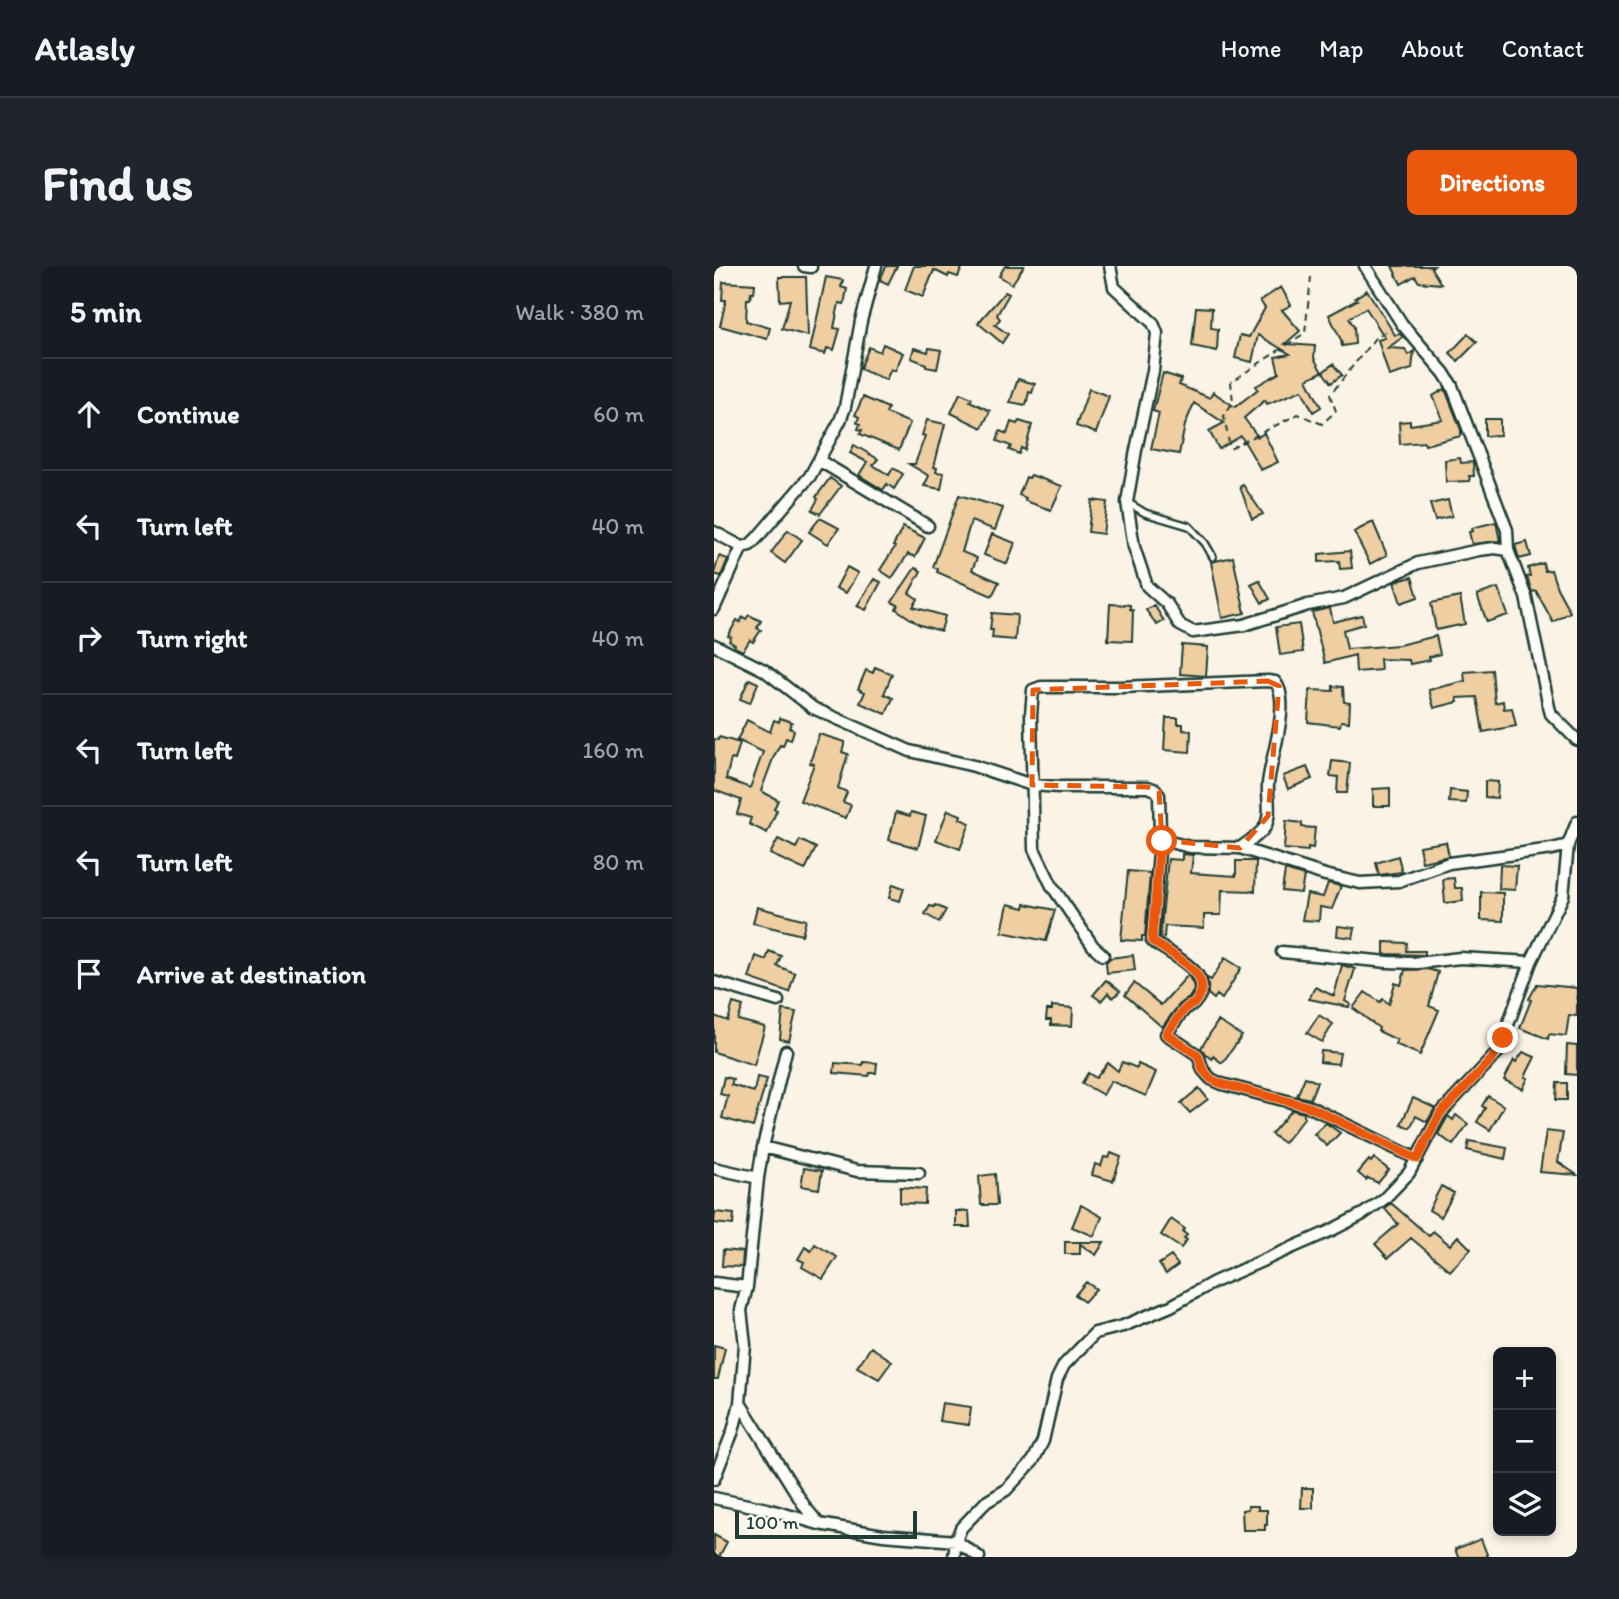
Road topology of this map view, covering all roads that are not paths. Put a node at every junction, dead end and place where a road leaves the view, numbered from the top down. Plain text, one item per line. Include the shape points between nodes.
1 (876, 266) edge
2 (1110, 266) edge
3 (1365, 266) edge
4 (820, 461) junction
5 (1127, 502) junction
6 (928, 526) dead end
7 (714, 532) edge
8 (742, 547) junction
9 (1508, 550) junction
10 (1213, 557) dead end
11 (714, 609) edge
12 (714, 645) edge
13 (1577, 740) edge
14 (1032, 785) junction
15 (1577, 822) edge
16 (1162, 841) junction
17 (1572, 841) edge
18 (1240, 848) junction
19 (1282, 952) dead end
20 (1103, 955) dead end
21 (1531, 961) junction
22 (714, 982) edge
23 (778, 1001) dead end
24 (786, 1051) dead end
25 (763, 1147) junction
26 (1417, 1159) junction
27 (714, 1168) edge
28 (919, 1173) dead end
29 (758, 1178) junction
30 (714, 1283) edge
31 (747, 1287) junction
32 (740, 1403) junction
33 (714, 1479) edge
34 (714, 1498) edge
35 (819, 1524) junction
36 (956, 1541) junction
37 (954, 1557) edge
38 (979, 1557) edge

1 - 4 street via 845,407
2 - 5 street via 1114,287 1157,332
3 - 9 street via 1402,324 1452,386 1507,530
4 - 6 street
4 - 8 street via 750,545
5 - 9 street via 1134,547 1147,586 1167,604 1180,625 1193,632 1244,625 1344,598 1418,563 1487,549
5 - 10 lane via 1145,513 1189,526
7 - 8 street
8 - 11 street
9 - 13 street via 1526,597 1551,714
12 - 14 street via 764,670 813,708 878,738
14 - 16 street via 1148,786 1159,794
14 - 18 street via 1034,690 1272,681 1280,691 1280,730 1268,781 1268,816 1265,827
14 - 20 street via 1034,849 1052,886
15 - 17 street
16 - 18 street
16 - 26 street via 1152,941 1193,968 1201,982 1195,1004 1166,1034 1198,1055 1211,1079 1310,1107
17 - 18 street via 1552,849 1449,863 1399,881 1360,884
17 - 21 street via 1563,896
19 - 21 street via 1388,962
21 - 26 street via 1498,1052 1440,1114
22 - 23 street
24 - 25 street
25 - 28 street via 857,1171
25 - 29 street
26 - 36 street via 1384,1199 1363,1214 1171,1306 1095,1333 1064,1365 1057,1379 1043,1441 1033,1461 1006,1490 979,1509 961,1528
27 - 29 street
29 - 31 street
30 - 31 street
31 - 32 street via 741,1310 745,1346
32 - 33 street
32 - 35 street
34 - 35 street
35 - 36 street
36 - 37 street
36 - 38 street

